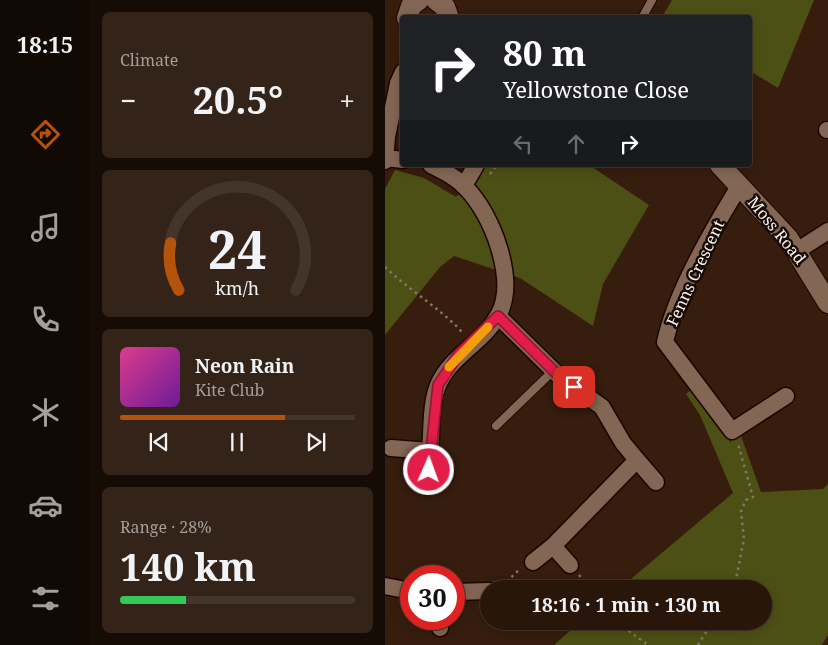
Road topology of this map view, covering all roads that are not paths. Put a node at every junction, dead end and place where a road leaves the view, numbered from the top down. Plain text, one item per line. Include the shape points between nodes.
1 (436, 0) edge
2 (652, 0) edge
3 (448, 15) edge
4 (644, 15) edge
5 (400, 79) edge
6 (385, 160) edge
7 (400, 160) edge
8 (434, 167) edge
9 (475, 167) edge
10 (721, 167) edge
11 (740, 185) junction
12 (464, 186) junction
13 (828, 231) edge
14 (797, 251) junction
15 (828, 303) edge
16 (498, 316) junction
17 (554, 370) junction
18 (785, 396) dead end
19 (496, 426) dead end
20 (391, 448) dead end
21 (430, 451) junction
22 (637, 460) junction
23 (429, 470) dead end
24 (656, 482) dead end
25 (553, 546) junction
26 (533, 562) road end
27 (570, 565) dead end
28 (385, 586) edge
29 (400, 589) edge
30 (480, 591) edge
31 (465, 592) edge

1 - 3 street via 445,7
2 - 4 lane
5 - 6 street
6 - 7 street
8 - 12 street
9 - 12 street
10 - 11 street, Moss Road
11 - 14 street, Moss Road
11 - 18 street, Fenns Crescent via 714,228 670,322 665,342 732,430
12 - 16 street via 485,213 503,265 506,288
13 - 14 street
14 - 15 street, Moss Road
16 - 17 street
16 - 21 street via 459,354 438,385
17 - 19 lane
17 - 22 street via 602,407
20 - 21 street
21 - 23 street
22 - 24 street
22 - 25 street
25 - 26 street
25 - 27 street
28 - 29 street
30 - 31 street

